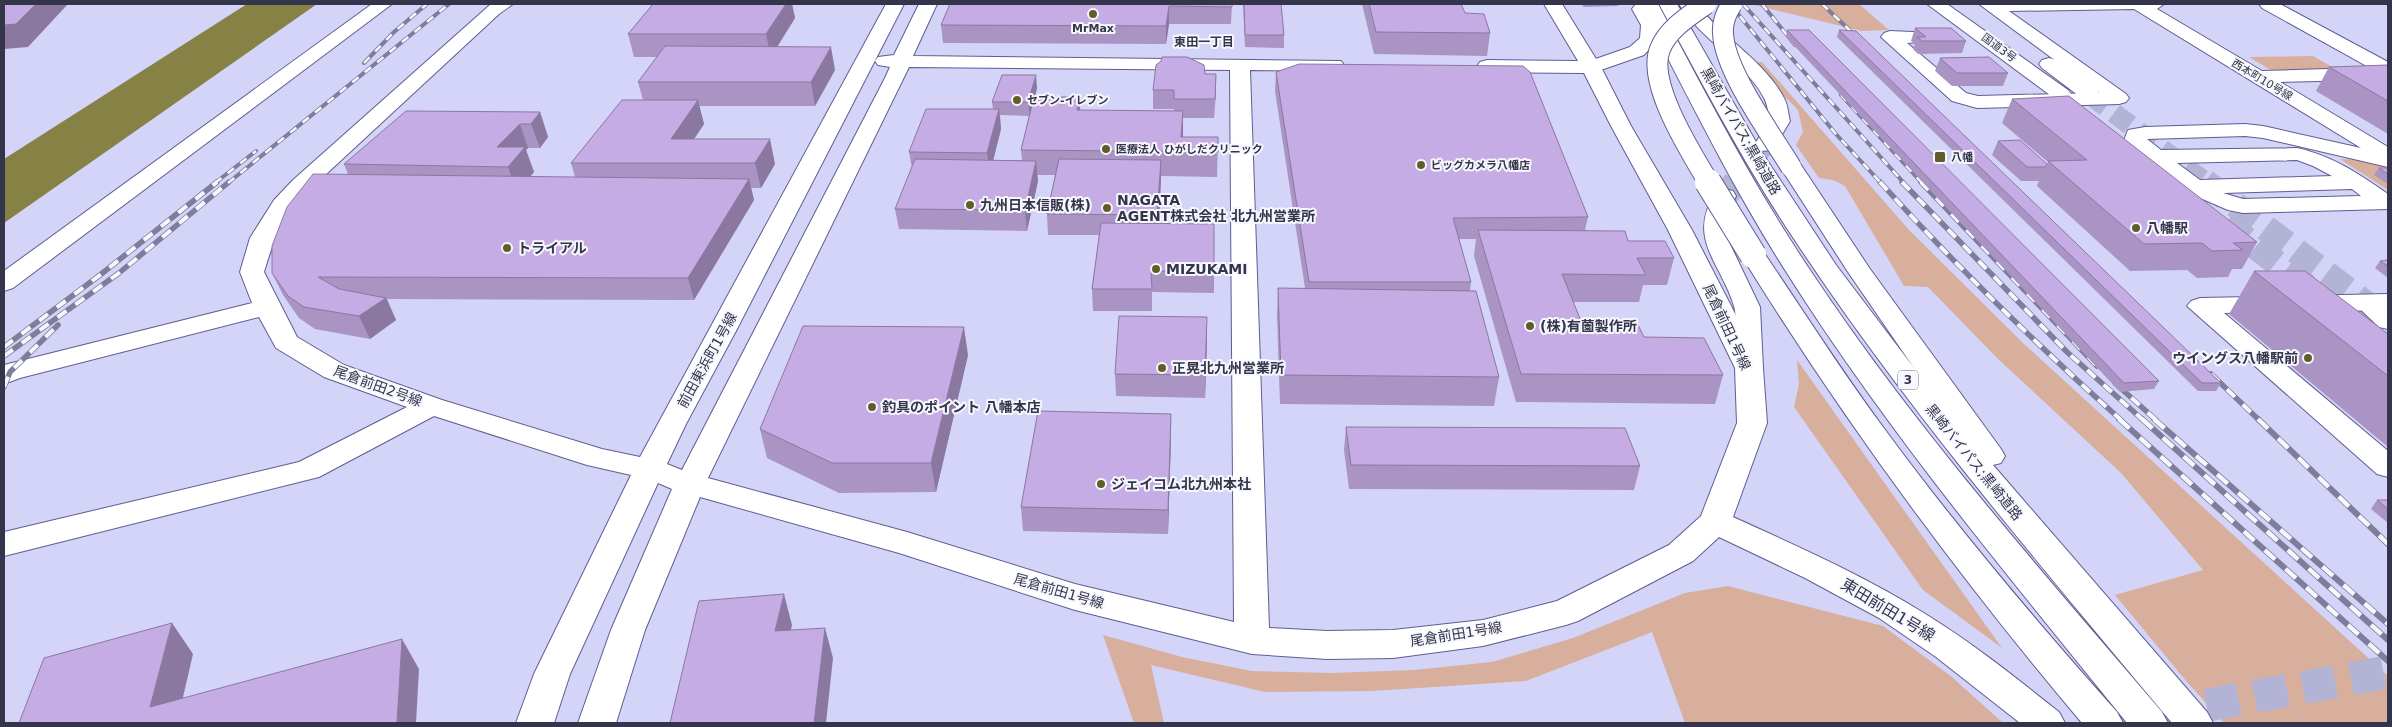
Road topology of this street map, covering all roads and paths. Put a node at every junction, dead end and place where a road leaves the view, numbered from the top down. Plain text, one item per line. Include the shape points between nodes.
1 (383, 4) edge
2 (504, 4) edge
3 (895, 4) edge
4 (928, 4) edge
5 (1553, 4) edge
6 (1637, 4) edge
7 (1649, 4) edge
8 (1668, 4) edge
9 (1688, 4) edge
10 (1706, 4) edge
11 (1732, 4) edge
12 (1936, 4) edge
13 (1968, 4) edge
14 (2137, 4) edge
15 (2164, 4) edge
16 (2298, 4) edge
17 (1990, 5) edge
18 (2272, 6) edge
19 (1929, 37) edge
20 (866, 61) junction
21 (901, 61) junction
22 (1240, 64) junction
23 (1348, 65) edge
24 (1465, 66) edge
25 (1591, 67) junction
26 (2388, 72) edge
27 (2257, 77) junction
28 (2061, 94) tunnel mouth
29 (2090, 95) tunnel mouth
30 (1764, 145) tunnel mouth
31 (2312, 150) junction
32 (2388, 155) edge
33 (2157, 157) junction
34 (2388, 161) edge
35 (2355, 182) junction
36 (2196, 187) junction
37 (1725, 196) tunnel mouth
38 (2387, 202) edge
39 (4, 283) edge
40 (267, 307) junction
41 (2341, 313) edge
42 (2381, 318) edge
43 (1749, 368) junction
44 (4, 376) edge
45 (432, 406) junction
46 (2388, 467) edge
47 (650, 469) junction
48 (690, 484) junction
49 (1715, 522) junction
50 (4, 544) edge
51 (1252, 640) junction
52 (535, 723) edge
53 (597, 723) edge
54 (2046, 723) edge
55 (2104, 723) edge
56 (2149, 723) edge
57 (2195, 723) edge

1 - 39 main road
2 - 40 main road, 尾倉前田2号線 via 493,10 282,205 262,238 252,272
3 - 20 main road, 前田東浜町1号線
4 - 21 main road
5 - 25 main road, 尾倉前田1号線
6 - 25 main road via 1650,25 1649,39 1637,51
7 - 56 main road, 黒崎バイパス;黒崎道路 / 3 via 1698,102 1804,280 1884,394 2003,547
8 - 57 main road, 黒崎バイパス;黒崎道路 / 3 via 1770,183 1918,394 2046,550
9 - 30 main road via 1774,99 1780,121
10 - 55 main road, bridge via 1684,19 1661,46 1657,59 1657,73 1664,95 1680,130 1753,255 1827,367 1961,552
11 - 57 main road, bridge via 1723,21 1723,38 1730,59 1791,167 1931,374 2037,519
12 - 28 main road, 国道3号
13 - 29 main road, 国道3号
14 - 15 main road
14 - 17 main road
14 - 27 main road, 西本町10号線
16 - 18 main road
17 - 19 main road via 2119,98 1977,102 1960,97 1890,37
18 - 26 main road
20 - 21 main road
20 - 47 main road, 前田東浜町1号線
21 - 22 main road
21 - 48 main road
22 - 23 main road
22 - 51 main road
24 - 25 main road
25 - 43 main road, 尾倉前田1号線 via 1680,230
26 - 27 main road
27 - 32 main road, 西本町10号線
31 - 33 main road via 2297,154
31 - 33 main road via 2263,132 2245,130 2136,134 2135,140
31 - 34 main road
31 - 35 main road
33 - 36 main road
35 - 36 main road
35 - 38 main road
36 - 38 main road via 2223,203 2243,206
37 - 43 main road via 1716,213 1717,242 1746,306
40 - 44 main road
40 - 45 main road, 尾倉前田2号線 via 286,342 334,371
41 - 42 main road
42 - 46 main road via 2200,306
43 - 49 main road, 尾倉前田1号線 via 1752,423
45 - 47 main road, 尾倉前田2号線 via 598,458
45 - 50 main road via 308,470
47 - 48 main road, 尾倉前田1号線
47 - 52 main road, 前田東浜町1号線 via 552,674
48 - 51 main road, 尾倉前田1号線 via 907,544 1075,597
48 - 53 main road via 628,630
49 - 51 main road, 尾倉前田1号線 via 1681,553 1566,612 1482,633 1393,644 1336,645
49 - 54 main road, 東田前田1号線 via 1822,571 1915,624

